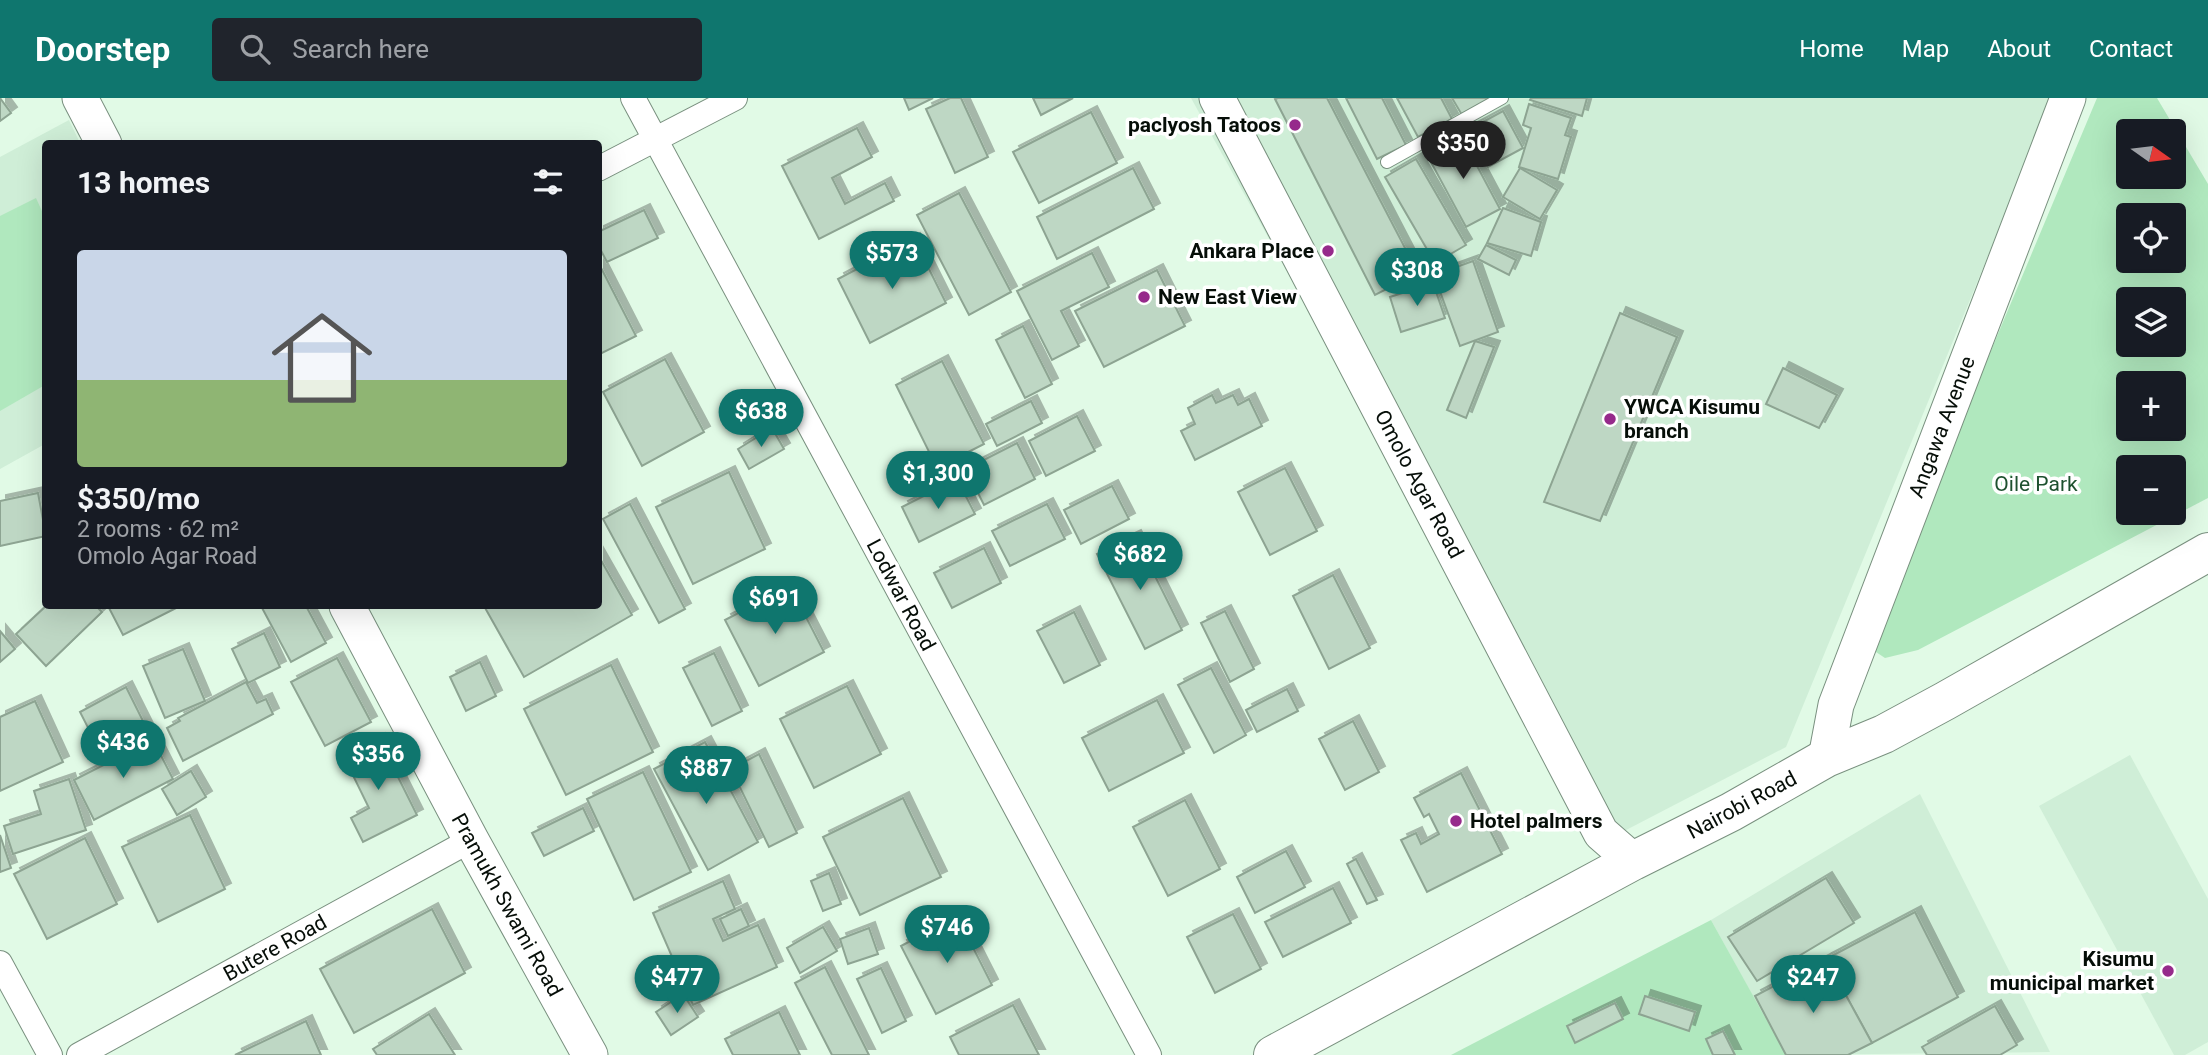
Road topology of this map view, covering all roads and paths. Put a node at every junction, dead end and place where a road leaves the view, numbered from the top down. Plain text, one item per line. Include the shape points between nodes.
1 (80, 98) edge
2 (633, 98) edge
3 (735, 98) edge
4 (1217, 98) edge
5 (1502, 98) edge
6 (2068, 98) edge
7 (654, 138) junction
8 (102, 140) edge
9 (1387, 162) dead end
10 (602, 167) edge
11 (2208, 552) edge
12 (2208, 562) edge
13 (349, 609) edge
14 (1826, 758) junction
15 (471, 840) junction
16 (1633, 861) junction
17 (0, 963) edge
18 (50, 1055) edge
19 (79, 1055) edge
20 (590, 1055) edge
21 (1149, 1055) edge
22 (1273, 1055) edge
23 (1298, 1055) edge

1 - 8 main road
2 - 7 street, Lodwar Road
3 - 7 street
4 - 16 main road, Omolo Agar Road via 1601,832
5 - 9 lane
6 - 14 main road, Angawa Avenue via 1836,705
7 - 10 street
7 - 21 street, Lodwar Road
11 - 14 highway, Nairobi Road via 1884,734
12 - 23 highway, Nairobi Road via 1897,730 1825,763
13 - 15 main road, Pramukh Swami Road
14 - 16 highway, Nairobi Road
15 - 19 street, Butere Road
15 - 20 main road, Pramukh Swami Road
16 - 22 highway, Nairobi Road
17 - 18 street

